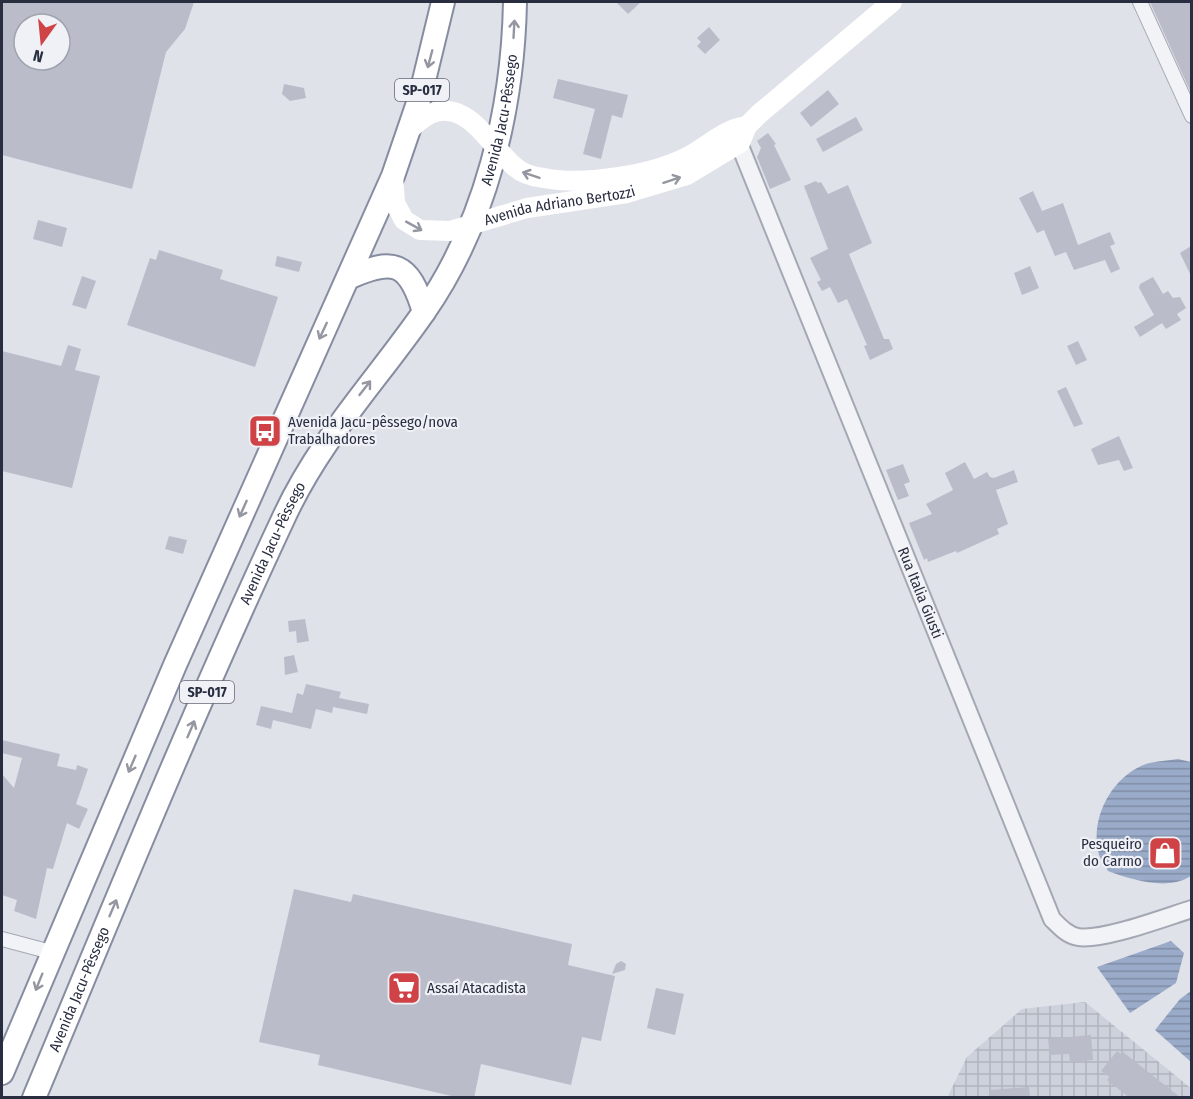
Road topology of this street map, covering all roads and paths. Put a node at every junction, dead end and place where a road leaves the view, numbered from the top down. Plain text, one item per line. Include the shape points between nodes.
1 (443, 2) edge
2 (515, 2) edge
3 (892, 2) edge
4 (1140, 2) edge
5 (1191, 116) edge
6 (410, 129) junction
7 (739, 132) junction
8 (496, 149) junction
9 (393, 176) junction
10 (471, 223) junction
11 (348, 278) junction
12 (424, 312) junction
13 (1191, 909) edge
14 (2, 939) edge
15 (51, 952) junction
16 (2, 1073) edge
17 (34, 1098) edge

1 -> 6 highway, SP-017
8 -> 2 highway, Avenida Jacu-Pêssego / SP-017 via 511,69
3 - 7 main road, Avenida Adriano Bertozzi
4 - 5 street
6 - 8 main road, Avenida Adriano Bertozzi via 431,114 444,111 472,122
6 - 9 highway, SP-017
7 -> 8 main road, Avenida Adriano Bertozzi via 666,165 593,179 560,181 531,176
10 -> 7 main road, Avenida Adriano Bertozzi via 527,208 655,186 699,170
7 - 13 street, Rua Italia Giusti via 1052,919 1065,932 1097,937
8 - 10 highway, Avenida Jacu-Pêssego / SP-017
9 -> 10 main road, Avenida Adriano Bertozzi via 395,203 408,225 434,232
9 - 11 highway, SP-017
10 - 12 highway, Avenida Jacu-Pêssego / SP-017
11 - 12 highway via 378,265 395,268 412,282
11 -> 15 highway, SP-017 via 231,535
17 -> 12 highway, Avenida Jacu-Pêssego / SP-017 via 285,515 323,446
14 - 15 street
15 -> 16 highway, SP-017

